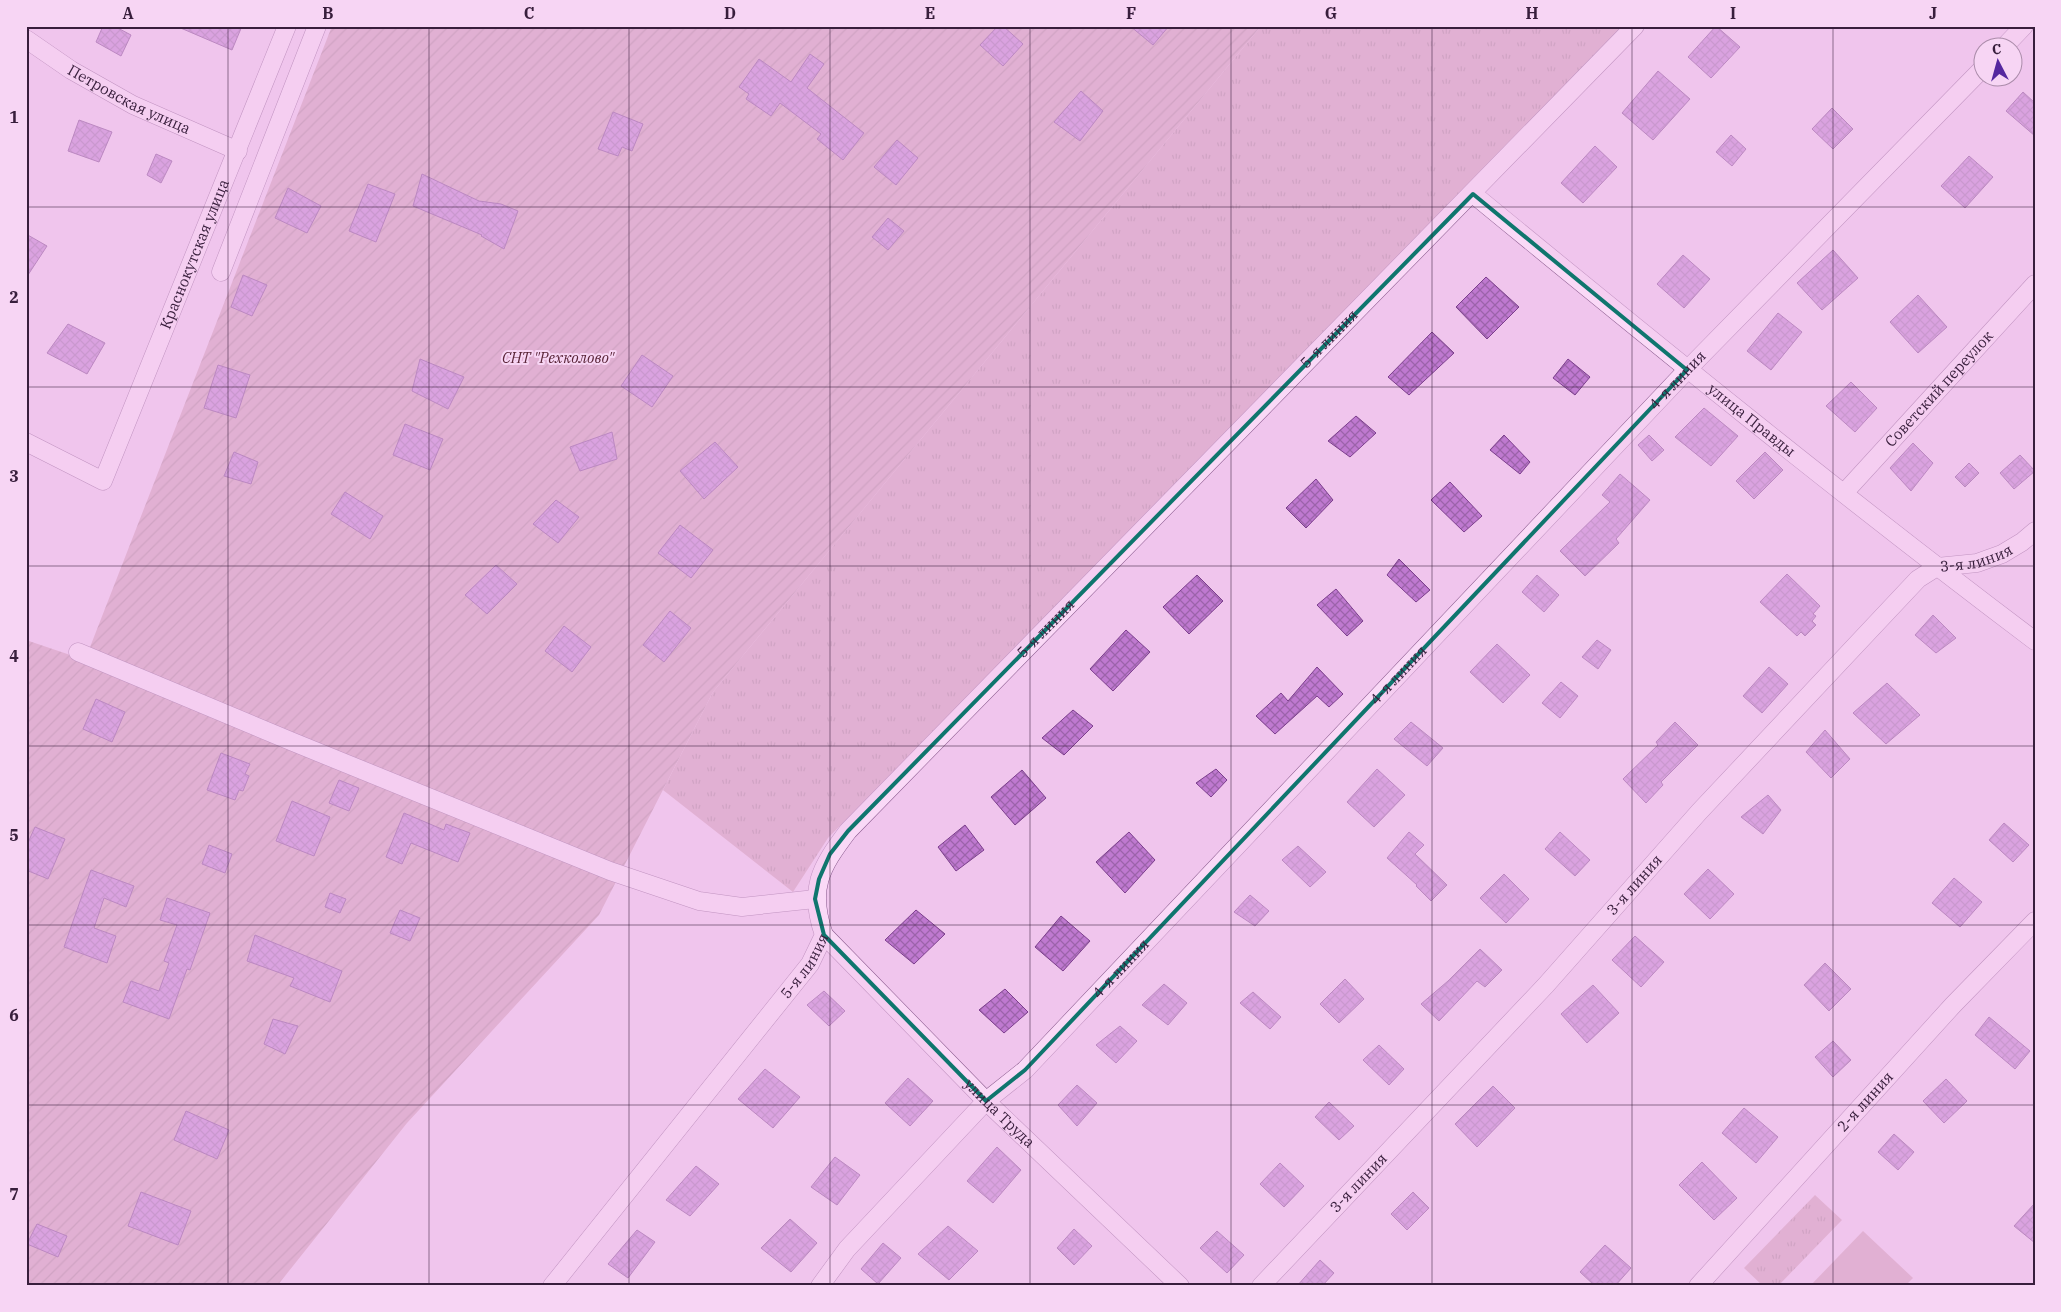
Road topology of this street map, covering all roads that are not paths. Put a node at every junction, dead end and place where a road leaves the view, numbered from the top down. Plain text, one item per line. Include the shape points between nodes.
1 (287, 26) edge
2 (317, 26) edge
3 (1635, 26) edge
4 (2024, 26) edge
5 (2013, 38) edge
6 (26, 39) edge
7 (1974, 77) edge
8 (238, 150) junction
9 (1473, 194) junction
10 (221, 272) dead end
11 (2035, 284) edge
12 (1686, 370) junction
13 (26, 442) edge
14 (1844, 492) junction
15 (2035, 531) edge
16 (1937, 568) junction
17 (2035, 641) edge
18 (78, 652) dead end
19 (815, 899) junction
20 (2035, 921) edge
21 (824, 935) junction
22 (986, 1101) junction
23 (552, 1286) edge
24 (820, 1286) edge
25 (1180, 1286) edge
26 (1261, 1286) edge
27 (1698, 1286) edge

1 - 8 street, Краснокутская улица
2 - 10 street, Краснокутская улица
3 - 9 street, 5-я линия
4 - 5 street
6 - 8 street, Петровская улица via 71,70 133,105
7 - 12 street, 4-я линия
8 - 13 street, Краснокутская улица via 103,481
9 - 12 street, улица Правды
9 - 19 street, 5-я линия via 848,831 830,854 819,879
11 - 14 street, Советский переулок
12 - 14 street, улица Правды
12 - 22 street, 4-я линия via 1025,1070
14 - 16 street, улица Правды
15 - 16 street, 3-я линия via 2002,554 1977,563
16 - 17 street, улица Правды
16 - 26 street, 3-я линия via 1918,579 1898,600 1699,812 1546,985
18 - 19 street via 600,867 699,902 742,907
19 - 21 street, 5-я линия
20 - 27 street, 2-я линия via 1953,1005
21 - 22 street, улица Труда
21 - 23 street, 5-я линия via 810,964
22 - 24 street, 4-я линия via 847,1249
22 - 25 street, улица Труда

